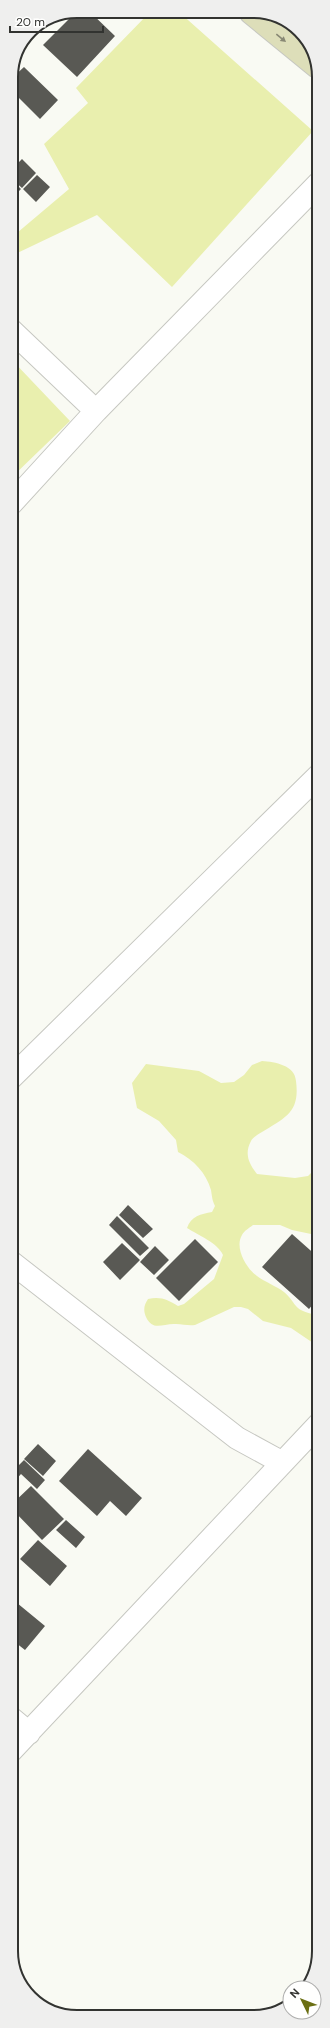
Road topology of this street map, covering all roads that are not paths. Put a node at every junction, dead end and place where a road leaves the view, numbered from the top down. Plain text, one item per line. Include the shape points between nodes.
1 (258, 19) edge
2 (310, 61) edge
3 (312, 190) edge
4 (18, 337) edge
5 (96, 411) junction
6 (18, 496) edge
7 (312, 782) edge
8 (18, 1071) edge
9 (18, 1267) edge
10 (312, 1431) edge
11 (281, 1462) junction
12 (18, 1724) edge
13 (29, 1734) junction
14 (18, 1744) edge

1 -> 2 main road
3 - 5 street
4 - 5 street
5 - 6 street
7 - 8 street
9 - 11 street via 238,1438
10 - 11 street
11 - 13 street
12 - 13 street
13 - 14 street

